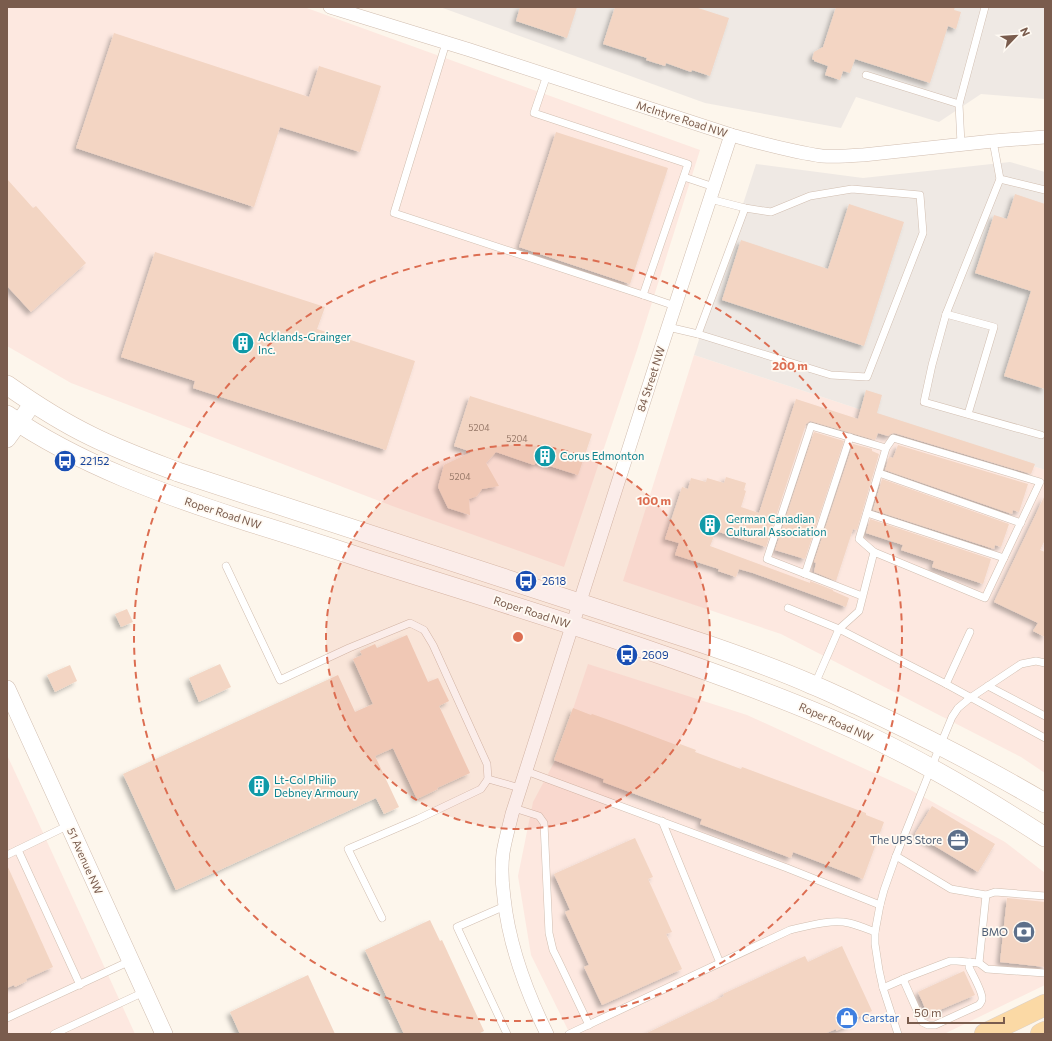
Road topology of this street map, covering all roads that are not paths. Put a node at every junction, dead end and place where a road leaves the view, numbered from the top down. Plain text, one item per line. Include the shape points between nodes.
1 (330, 7) edge
2 (985, 7) edge
3 (446, 42) junction
4 (547, 75) junction
5 (866, 75) dead end
6 (959, 104) junction
7 (731, 134) junction
8 (1045, 137) edge
9 (993, 141) junction
10 (961, 144) junction
11 (684, 177) junction
12 (1000, 179) junction
13 (1045, 190) edge
14 (712, 193) junction
15 (745, 208) junction
16 (643, 295) junction
17 (675, 306) junction
18 (946, 314) junction
19 (668, 327) junction
20 (698, 334) junction
21 (7, 386) edge
22 (33, 403) junction
23 (968, 414) junction
24 (13, 419) edge
25 (1041, 435) dead end
26 (850, 437) junction
27 (7, 439) edge
28 (886, 448) junction
29 (879, 473) junction
30 (1042, 483) edge
31 (867, 513) junction
32 (1020, 523) junction
33 (874, 552) junction
34 (1004, 558) junction
35 (226, 566) dead end
36 (805, 574) junction
37 (862, 596) junction
38 (579, 604) junction
39 (788, 608) dead end
40 (572, 624) junction
41 (839, 629) junction
42 (970, 632) dead end
43 (1045, 663) edge
44 (946, 684) junction
45 (814, 685) junction
46 (988, 686) junction
47 (7, 689) edge
48 (970, 698) junction
49 (1045, 716) edge
50 (1045, 738) edge
51 (940, 746) junction
52 (931, 768) junction
53 (526, 771) junction
54 (488, 779) junction
55 (520, 788) junction
56 (1045, 803) edge
57 (514, 808) junction
58 (662, 821) junction
59 (69, 825) junction
60 (1045, 837) edge
61 (18, 850) junction
62 (7, 855) edge
63 (896, 856) junction
64 (986, 895) junction
65 (1045, 896) edge
66 (880, 905) junction
67 (505, 906) junction
68 (382, 918) dead end
69 (875, 932) junction
70 (131, 961) junction
71 (970, 962) junction
72 (720, 963) junction
73 (979, 963) junction
74 (1045, 974) edge
75 (903, 979) junction
76 (80, 984) junction
77 (883, 988) junction
78 (145, 992) junction
79 (1045, 1005) edge
80 (7, 1018) edge
81 (588, 1025) junction
82 (897, 1032) edge
83 (1045, 1032) edge
84 (545, 1033) edge
85 (54, 1034) edge
86 (164, 1034) edge
87 (507, 1034) edge
88 (569, 1034) edge
89 (888, 1034) edge
90 (985, 1034) edge
91 (1041, 1034) edge

1 - 3 street, McIntyre Road NW
2 - 6 lane
3 - 4 street, McIntyre Road NW
3 - 16 lane via 394,213
4 - 7 street, McIntyre Road NW
4 - 11 lane via 534,113 688,164
5 - 6 lane
6 - 10 lane
7 - 10 street, McIntyre Road NW via 771,146 823,156 863,155
7 - 14 street, 84 Street NW
8 - 9 street, McIntyre Road NW
9 - 10 street, McIntyre Road NW
9 - 12 lane
11 - 14 lane
11 - 16 lane
12 - 13 lane
12 - 18 lane
14 - 15 lane
14 - 17 street, 84 Street NW
15 - 20 lane
15 - 20 lane via 771,212 810,196 852,188 920,195 923,233 867,377 831,376
16 - 17 lane
17 - 19 street, 84 Street NW
18 - 23 lane via 924,402
18 - 23 lane via 994,328
19 - 20 lane
19 - 38 street, 84 Street NW
21 - 22 main road, Roper Road NW
22 - 24 street
22 - 38 main road, Roper Road NW via 90,436 171,470
23 - 25 lane
24 - 27 street
24 - 40 main road, Roper Road NW via 90,462 168,494 220,513
26 - 28 lane
26 - 36 lane
26 - 36 lane via 810,426 767,559
28 - 29 lane
28 - 30 lane via 893,438
29 - 31 lane
29 - 32 lane
30 - 32 lane
31 - 33 lane via 859,539
31 - 34 lane
32 - 34 lane
33 - 34 lane via 985,598
33 - 37 lane
35 - 54 lane via 280,680 410,623 424,630 487,764
36 - 37 lane
37 - 41 lane via 859,611
38 - 40 street, 84 Street NW
38 - 45 main road, Roper Road NW via 702,643
39 - 41 lane
40 - 52 main road, Roper Road NW via 775,696 858,731
40 - 53 street, 84 Street NW
41 - 44 lane
41 - 45 lane
42 - 44 lane
43 - 46 lane via 1036,661 1021,664
44 - 48 lane
45 - 51 main road, Roper Road NW
46 - 48 lane
46 - 49 lane
47 - 59 street, 51 Avenue NW
48 - 50 lane
48 - 51 lane via 952,717
51 - 52 lane
51 - 56 main road, Roper Road NW
52 - 60 main road, Roper Road NW
52 - 63 lane
53 - 55 street, 84 Street NW
53 - 58 lane
54 - 55 lane
54 - 68 lane via 481,789 348,849
55 - 57 street, 84 Street NW
57 - 67 street, 84 Street NW via 503,854
57 - 81 lane via 539,816 544,823 550,940
58 - 66 lane
58 - 72 lane
59 - 61 lane
59 - 70 street, 51 Avenue NW
61 - 62 lane
61 - 76 lane
63 - 64 lane via 951,889
63 - 66 lane
64 - 65 lane via 995,892
64 - 73 lane
66 - 69 lane
67 - 84 street, 84 Street NW via 513,950
67 - 87 lane via 458,927
69 - 72 lane via 843,922 808,926 790,930
69 - 77 lane via 876,956
70 - 76 lane
70 - 78 street, 51 Avenue NW
71 - 73 lane
71 - 75 lane via 950,961
71 - 75 lane via 981,994 981,1003 933,1025 922,1022
72 - 81 lane
73 - 74 lane via 987,969
75 - 77 lane
76 - 80 lane
77 - 82 lane
78 - 85 lane
78 - 86 street, 51 Avenue NW
79 - 90 main road
81 - 88 lane
82 - 89 lane
83 - 91 main road

